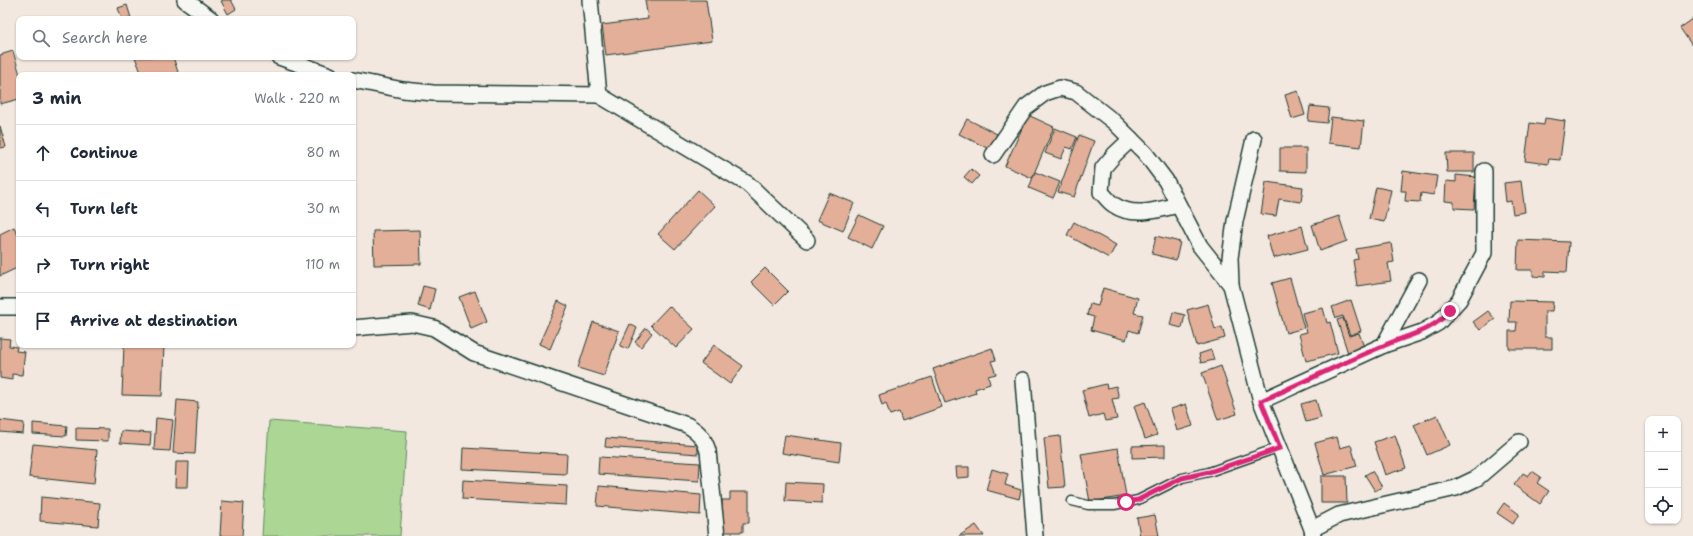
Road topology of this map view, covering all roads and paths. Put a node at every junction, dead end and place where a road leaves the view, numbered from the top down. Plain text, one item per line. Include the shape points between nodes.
1 (185, 0) edge
2 (590, 0) edge
3 (207, 16) edge
4 (288, 60) edge
5 (322, 72) edge
6 (356, 81) edge
7 (599, 95) junction
8 (1132, 139) junction
9 (1254, 139) dead end
10 (994, 155) dead end
11 (1484, 171) dead end
12 (1178, 205) junction
13 (807, 240) dead end
14 (1419, 280) dead end
15 (1231, 285) junction
16 (0, 307) edge
17 (16, 308) edge
18 (356, 328) edge
19 (1384, 345) junction
20 (1023, 380) dead end
21 (1261, 401) junction
22 (1519, 442) dead end
23 (1280, 448) junction
24 (1072, 501) dead end
25 (1313, 532) edge
26 (717, 536) edge
27 (1036, 536) edge

1 - 3 street
2 - 7 street
4 - 5 street
6 - 7 street via 433,93
7 - 13 street via 748,184
8 - 10 street via 1076,92 1060,88 1045,93 1026,107
8 - 12 street via 1166,181
8 - 12 street via 1104,168 1101,192 1114,206 1137,213
9 - 15 street via 1235,221 1230,258
11 - 19 street via 1484,253 1459,300 1438,324
12 - 15 street via 1200,246
14 - 19 street
15 - 21 street
16 - 17 street
18 - 26 street via 412,323 434,328 474,353 687,425 705,440 708,451
19 - 21 street
20 - 27 street
21 - 23 street
22 - 25 street via 1477,478 1456,488 1339,515
23 - 24 lane via 1209,472 1182,478 1138,500 1114,505 1088,505
23 - 25 street

